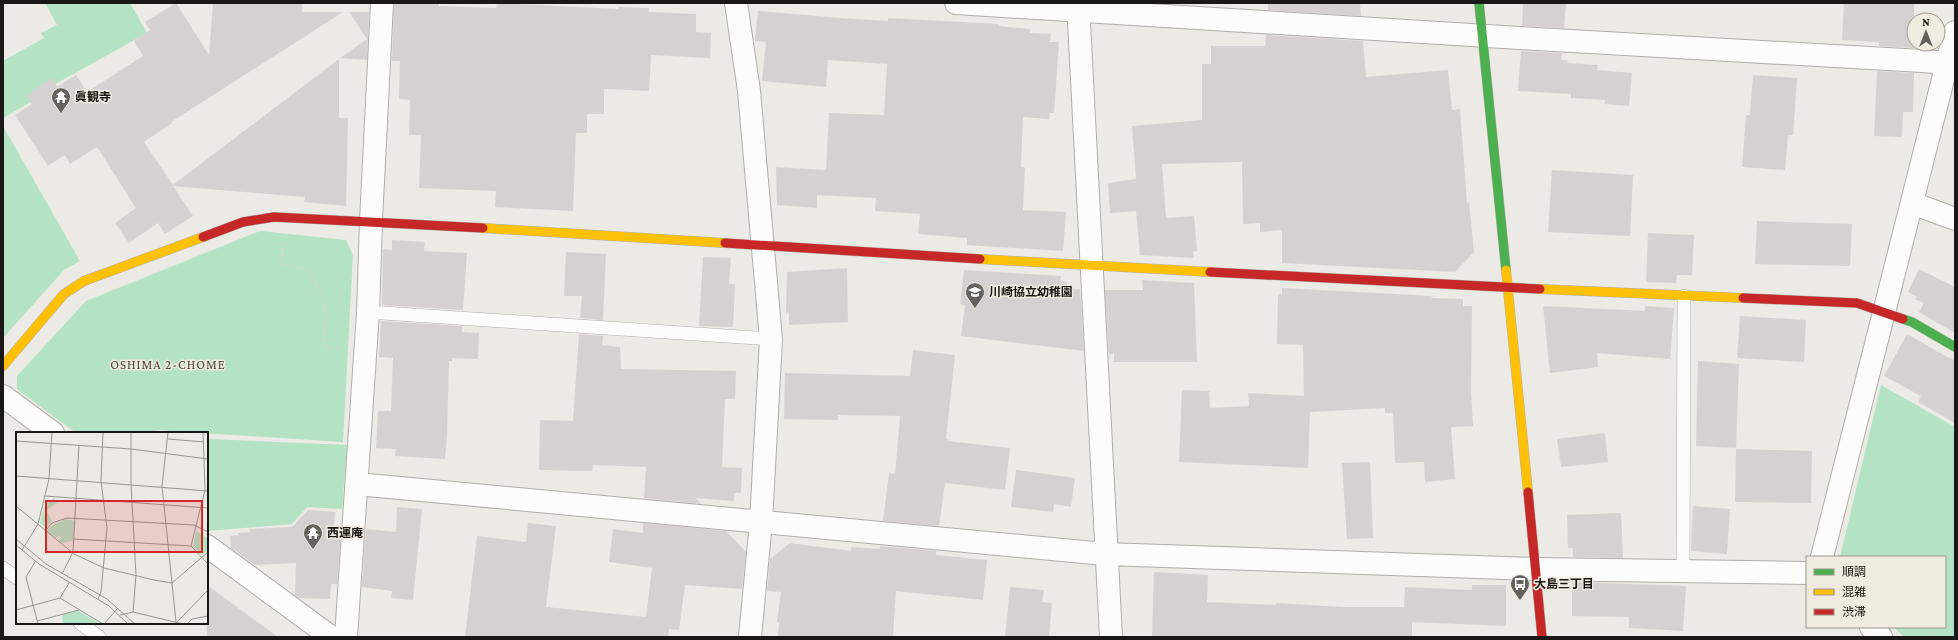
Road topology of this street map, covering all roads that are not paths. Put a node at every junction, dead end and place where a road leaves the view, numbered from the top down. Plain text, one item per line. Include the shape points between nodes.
1 (382, 3) edge
2 (736, 3) edge
3 (956, 3) edge
4 (1479, 3) edge
5 (1078, 6) edge
6 (1955, 32) edge
7 (1482, 36) junction
8 (1951, 64) edge
9 (1912, 203) junction
10 (1955, 218) edge
11 (371, 221) junction
12 (762, 246) junction
13 (1090, 265) junction
14 (1508, 286) junction
15 (1684, 296) junction
16 (368, 312) junction
17 (1884, 313) junction
18 (771, 339) junction
19 (1955, 347) edge
20 (3, 366) edge
21 (3, 396) edge
22 (52, 432) edge
23 (357, 484) junction
24 (761, 522) junction
25 (208, 547) edge
26 (1106, 554) junction
27 (1822, 556) edge
28 (3, 568) edge
29 (1536, 568) junction
30 (1683, 571) junction
31 (1806, 573) edge
32 (16, 577) edge
33 (81, 624) edge
34 (1872, 628) edge
35 (99, 637) edge
36 (331, 637) edge
37 (346, 637) edge
38 (750, 637) edge
39 (1111, 637) edge
40 (1542, 637) edge
41 (1881, 637) edge

1 - 11 street
2 - 12 street via 749,91
3 - 5 street
4 - 7 street
5 - 7 street
5 - 13 street
6 - 8 street
7 - 8 street
7 - 14 street
8 - 9 street
9 - 10 street
9 - 17 street
11 - 12 street
11 - 16 street
11 - 20 street via 274,217 243,222 84,281 64,294
12 - 13 street
12 - 18 street
13 - 14 street
13 - 26 street
14 - 15 street
14 - 29 street
15 - 17 street via 1857,303
15 - 30 lane
16 - 18 lane
16 - 23 street
17 - 19 street via 1912,322
17 - 27 street
18 - 24 street
21 - 22 street
23 - 24 street
23 - 37 street
24 - 26 street
24 - 38 street
25 - 36 street
26 - 29 street
26 - 39 street
28 - 32 lane
29 - 30 street
29 - 40 street
30 - 31 street
33 - 35 lane
34 - 41 street

